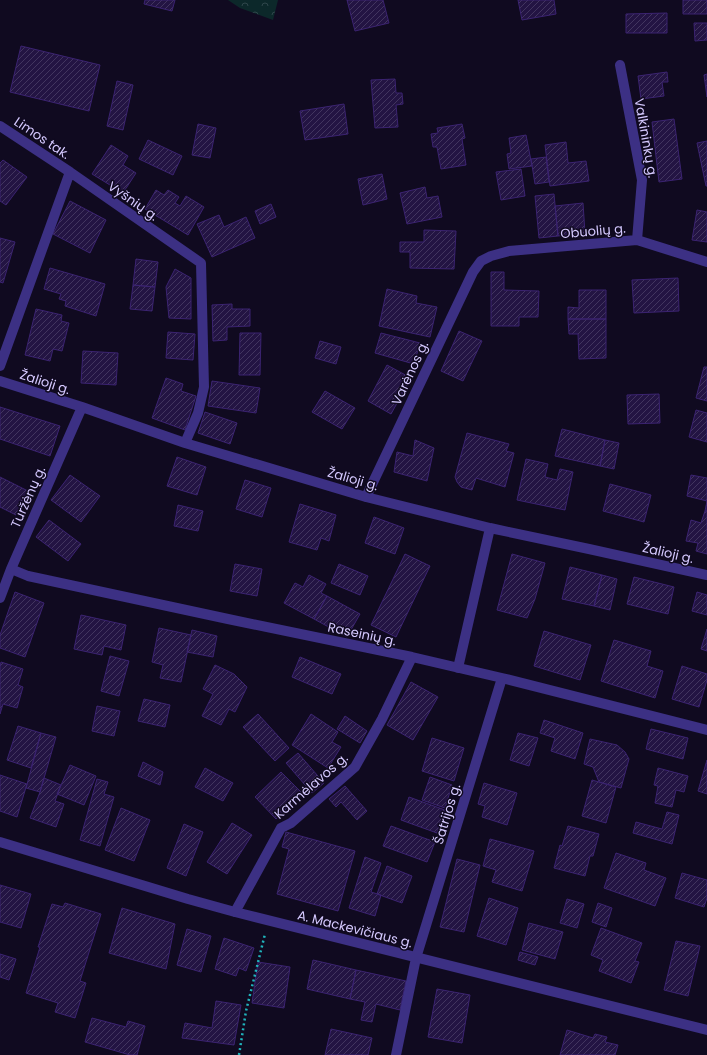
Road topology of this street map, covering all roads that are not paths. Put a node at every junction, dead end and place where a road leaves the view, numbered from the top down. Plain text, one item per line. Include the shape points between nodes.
1 (620, 65) dead end
2 (0, 126) edge
3 (70, 172) junction
4 (636, 240) junction
5 (481, 261) joint
6 (707, 262) edge
7 (0, 366) edge
8 (0, 381) edge
9 (82, 407) junction
10 (184, 443) junction
11 (366, 497) junction
12 (490, 528) junction
13 (11, 569) junction
14 (707, 575) edge
15 (0, 598) edge
16 (412, 657) junction
17 (458, 668) junction
18 (502, 678) junction
19 (707, 730) edge
20 (0, 842) edge
21 (235, 912) junction
22 (416, 958) junction
23 (707, 1030) edge
24 (396, 1055) edge

1 - 4 street, Valkininkų g. via 642,180
2 - 3 street, Limos tak.
3 - 7 street
3 - 10 street, Vyšnių g. via 201,263 204,387 198,413
4 - 5 street, Obuolių g. via 509,251
4 - 6 street, Obuolių g.
5 - 11 street, Varėnos g. via 473,272
8 - 9 street, Žalioji g.
9 - 10 street, Žalioji g.
9 - 13 street, Turžėnų g.
10 - 11 street, Žalioji g.
11 - 12 street, Žalioji g.
12 - 14 street, Žalioji g.
12 - 17 street
13 - 15 street, Turžėnų g.
13 - 16 street, Raseinių g. via 36,578
16 - 17 street, Raseinių g.
16 - 21 street, Karmėlavos g. via 355,767 281,828
17 - 18 street, Raseinių g.
18 - 19 street, Raseinių g.
18 - 22 street, Šatrijos g.
20 - 21 street, A. Mackevičiaus g.
21 - 22 street, A. Mackevičiaus g.
22 - 23 street, A. Mackevičiaus g.
22 - 24 street, Šatrijos g.

